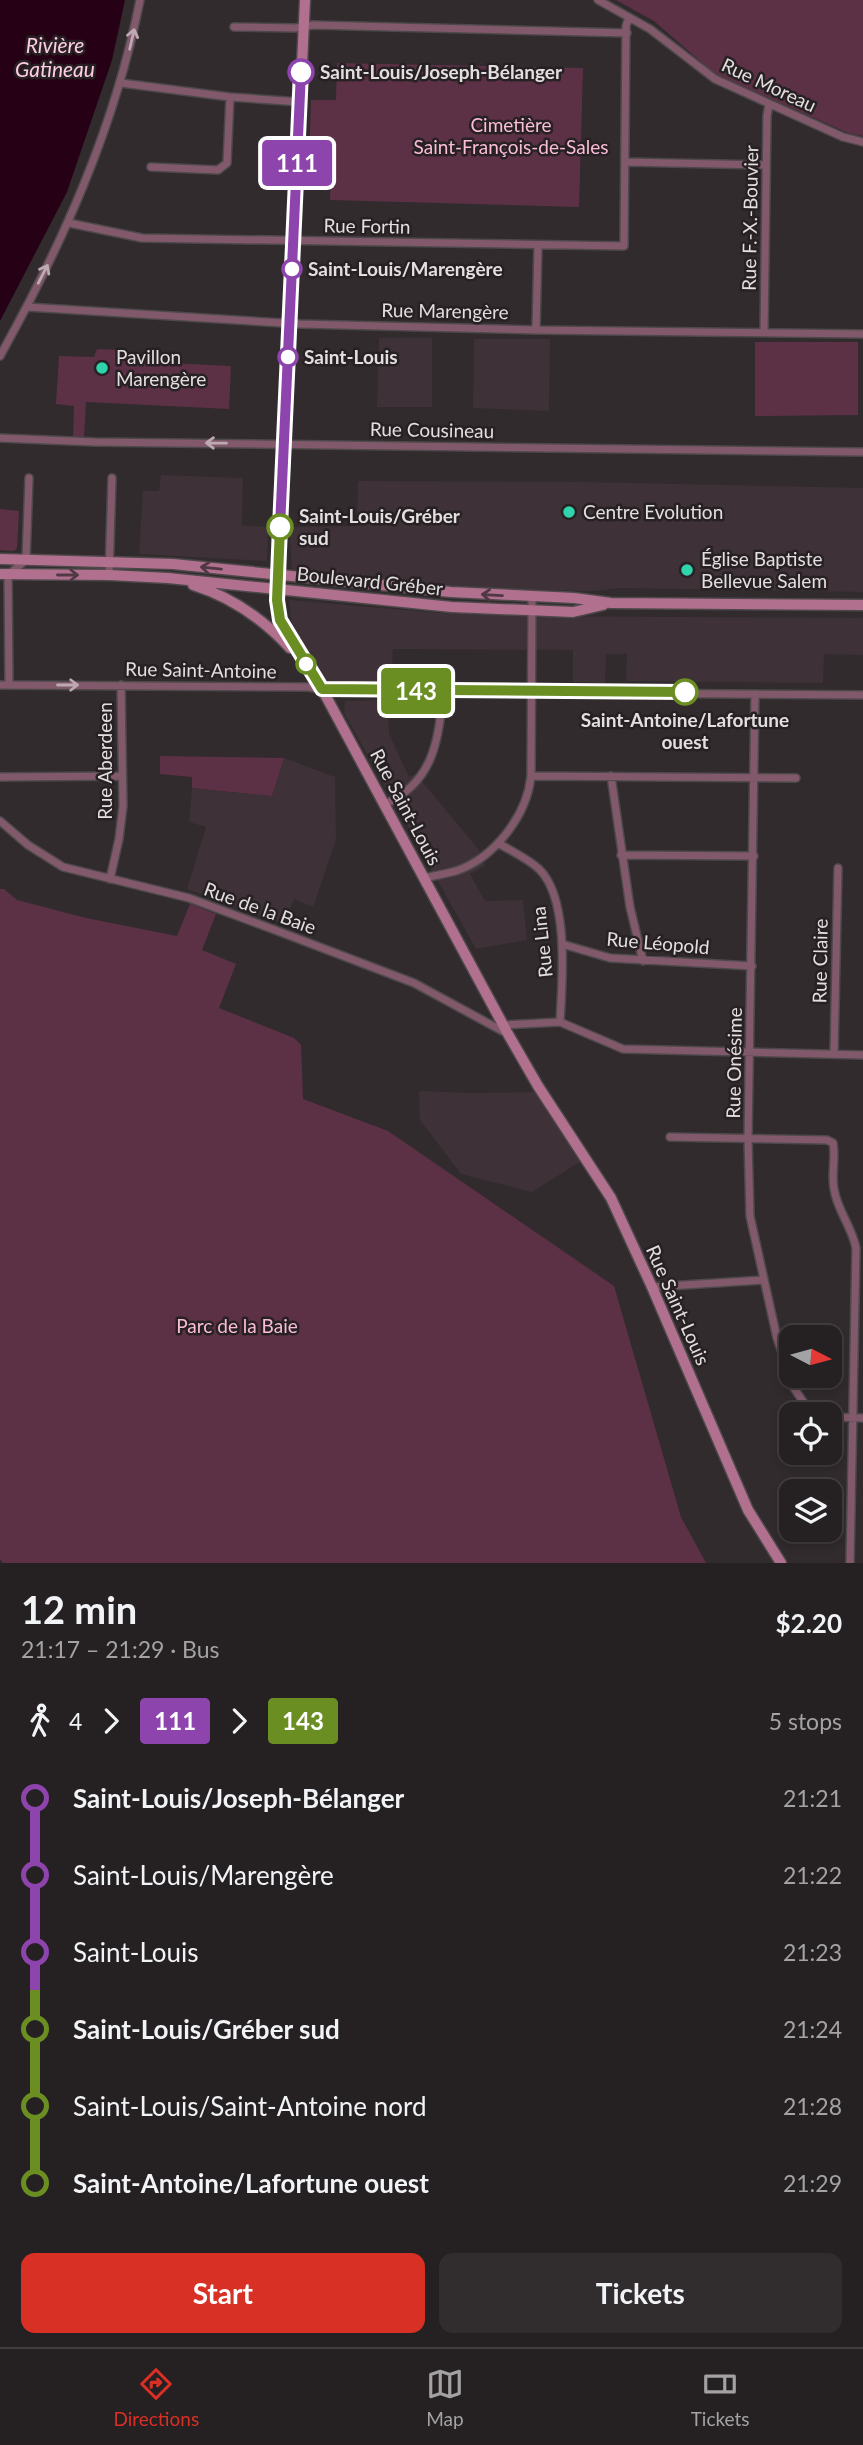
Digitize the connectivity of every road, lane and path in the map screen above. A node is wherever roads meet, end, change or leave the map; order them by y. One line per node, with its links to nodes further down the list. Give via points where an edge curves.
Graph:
1 (140, 0): 8 (street, one-way to 1)
2 (305, 0): 5 (main road, Rue Saint-Louis)
3 (598, 0): 4 (street, Rue Moreau)
4 (629, 16): 7 (street); 11 (street, Rue Moreau, via 715,79)
5 (304, 26): 6 (street); 7 (street); 10 (main road, Rue Saint-Louis)
6 (234, 27)
7 (627, 33): 13 (street)
8 (121, 83): 9 (street); 16 (street)
9 (230, 97): 10 (street); 15 (street, via 223,168)
10 (300, 102): 17 (main road, Rue Saint-Louis)
11 (769, 104): 12 (street, Rue Moreau); 14 (street, Rue F.-X.-Bouvier)
12 (863, 142)
13 (625, 162): 14 (street); 18 (street, Rue Fortin, via 624,246)
14 (766, 164): 22 (street, Rue F.-X.-Bouvier)
15 (151, 167)
16 (69, 223): 17 (street, Rue Fortin, via 131,237); 19 (street, one-way to 16)
17 (293, 241): 18 (street, Rue Fortin); 20 (main road, Rue Saint-Louis)
18 (538, 246): 21 (street)
19 (27, 307): 20 (street, Rue Marengère); 24 (street)
20 (291, 323): 21 (street, Rue Marengère); 26 (main road, Rue Saint-Louis)
21 (536, 330): 22 (street, Rue Marengère)
22 (764, 333): 23 (street, Rue Marengère)
23 (863, 334)
24 (0, 356)
25 (0, 438): 26 (street, Rue Cousineau, one-way to 25)
26 (284, 443): 27 (street, Rue Cousineau); 35 (main road, Rue Saint-Louis)
27 (863, 452)
28 (29, 478): 31 (street)
29 (112, 478): 32 (street)
30 (0, 559): 31 (main road, Boulevard Gréber)
31 (26, 560): 32 (main road, Boulevard Gréber); 33 (street)
32 (110, 561): 34 (street); 35 (main road, Boulevard Gréber, one-way to 32)
33 (4, 575): 34 (main road, Boulevard Gréber, one-way to 34); 43 (street)
34 (109, 575): 36 (main road, Boulevard Gréber)
35 (279, 575): 37 (main road, Rue Saint-Louis); 38 (main road, Boulevard Gréber, one-way to 35)
36 (168, 578): 37 (main road, Boulevard Gréber); 42 (main road, via 223,597 252,613)
37 (278, 589): 41 (main road, Boulevard Gréber); 42 (main road, Rue Saint-Louis, via 280,620)
38 (532, 597): 39 (main road, Boulevard Gréber); 41 (street)
39 (611, 603): 40 (main road, Boulevard Gréber); 41 (main road, Boulevard Gréber, via 573,612)
40 (863, 605)
41 (532, 611): 47 (street)
42 (309, 670): 45 (main road, Rue Saint-Louis)
43 (4, 684): 44 (street, Rue Saint-Antoine, one-way to 44)
44 (121, 685): 45 (street, Rue Saint-Antoine); 50 (street, Rue Aberdeen)
45 (322, 689): 46 (street, Rue Saint-Antoine); 56 (main road, Rue Saint-Louis)
46 (443, 691): 47 (street, Rue Saint-Antoine); 56 (street, via 439,736 428,765 415,784)
47 (532, 693): 48 (street, Rue Saint-Antoine); 51 (street)
48 (755, 694): 49 (street, Rue Saint-Antoine); 54 (street, Rue Onésime)
49 (863, 695)
50 (122, 776): 53 (street); 63 (street, Rue Aberdeen, via 123,806)
51 (531, 776): 52 (street); 58 (street, via 525,802)
52 (611, 776): 54 (street); 59 (street)
53 (0, 777)
54 (755, 777): 55 (street); 60 (street, Rue Onésime)
55 (796, 778)
56 (386, 804): 62 (main road, Rue Saint-Louis)
57 (0, 821): 63 (street, Rue de la Baie, via 64,867)
58 (498, 843): 62 (street, via 457,870); 64 (street, Rue Lina, via 539,869 548,881)
59 (621, 855): 60 (street); 65 (street)
60 (754, 856): 66 (street, Rue Onésime)
61 (838, 868): 70 (street, Rue Claire)
62 (424, 878): 68 (main road, Rue Saint-Louis)
63 (110, 879): 68 (street, Rue de la Baie, via 189,898 371,966)
64 (562, 944): 65 (street, Rue Léopold, via 610,958); 67 (street, Rue Lina)
65 (643, 961): 66 (street, Rue Léopold)
66 (752, 966): 69 (street, Rue Onésime)
67 (560, 1022): 68 (street); 69 (street, via 623,1049)
68 (506, 1030): 75 (main road, Rue Saint-Louis, via 611,1198)
69 (750, 1053): 70 (street); 73 (street, Rue Onésime)
70 (834, 1054): 71 (street)
71 (863, 1055)
72 (670, 1137): 73 (street)
73 (748, 1139): 74 (street, Rue Onésime, via 750,1216); 78 (street, via 833,1143 833,1188 856,1248)
74 (763, 1280): 75 (street); 76 (street, Rue Onésime, via 777,1338)
75 (652, 1287): 80 (main road, Rue Saint-Louis, via 748,1510)
76 (803, 1402)
77 (842, 1418): 78 (street)
78 (852, 1418): 79 (street); 81 (street)
79 (863, 1418)
80 (781, 1563)
81 (850, 1563)

